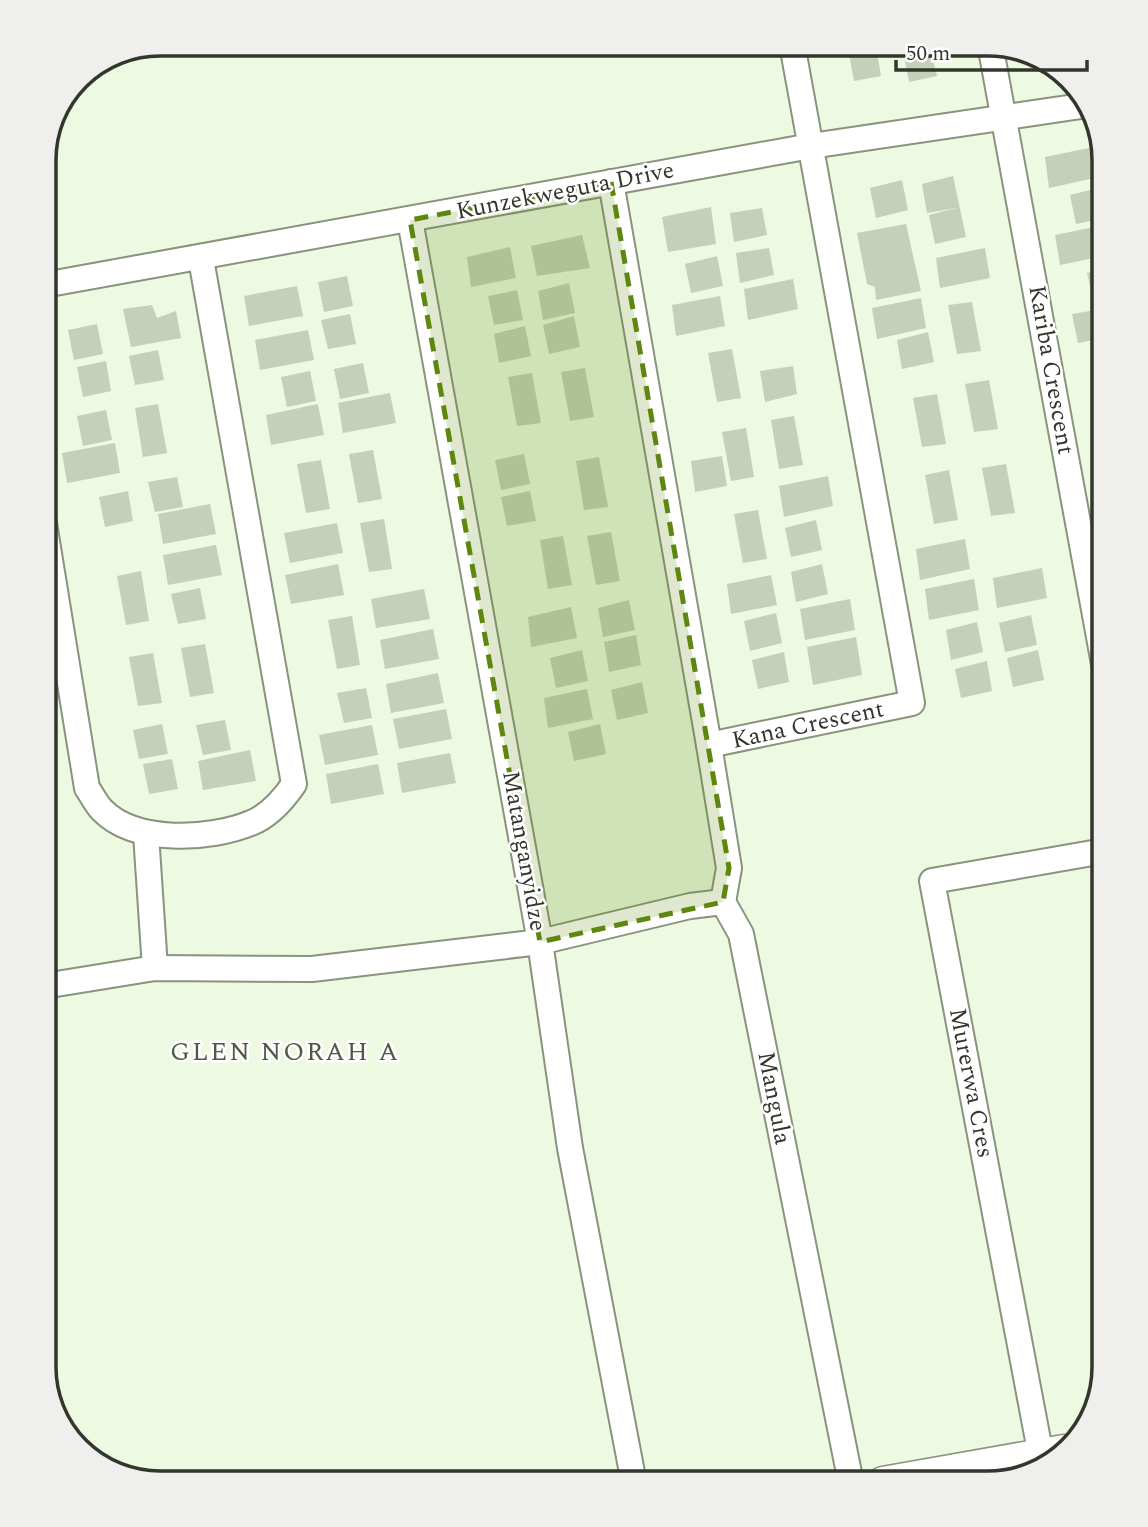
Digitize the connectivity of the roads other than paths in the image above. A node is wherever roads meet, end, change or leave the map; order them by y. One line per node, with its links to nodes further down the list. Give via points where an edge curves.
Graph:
1 (794, 56): 5 (street)
2 (992, 56): 4 (street, Kariba Crescent)
3 (1077, 107): 4 (street, Kunzekweguta Drive)
4 (1005, 118): 5 (street, Kunzekweguta Drive); 11 (street, Kariba Crescent)
5 (811, 146): 6 (street, Kunzekweguta Drive); 12 (street, Kana Crescent, via 912,704)
6 (611, 182): 7 (street, Kunzekweguta Drive); 12 (street, Kana Crescent)
7 (410, 220): 8 (street, Kunzekweguta Drive); 16 (street, Matanganyidze)
8 (201, 258): 9 (street, Kunzekweguta Drive); 13 (street, via 294,784 280,804 253,823 208,836)
9 (56, 283)
10 (56, 597): 13 (street, via 87,788 104,811)
11 (1092, 598)
12 (709, 745): 15 (street, via 729,868)
13 (146, 834): 17 (street)
14 (1092, 853): 19 (street, Murerwa Cres, via 932,881)
15 (723, 902): 16 (street); 22 (street, Mangula, via 741,934)
16 (540, 942): 17 (street, via 312,969); 21 (street, Matanganyidze, via 570,1148)
17 (155, 968): 18 (street)
18 (56, 984)
19 (1052, 1449)
20 (1045, 1454): 23 (street)
21 (632, 1471)
22 (849, 1471)
23 (951, 1471)

